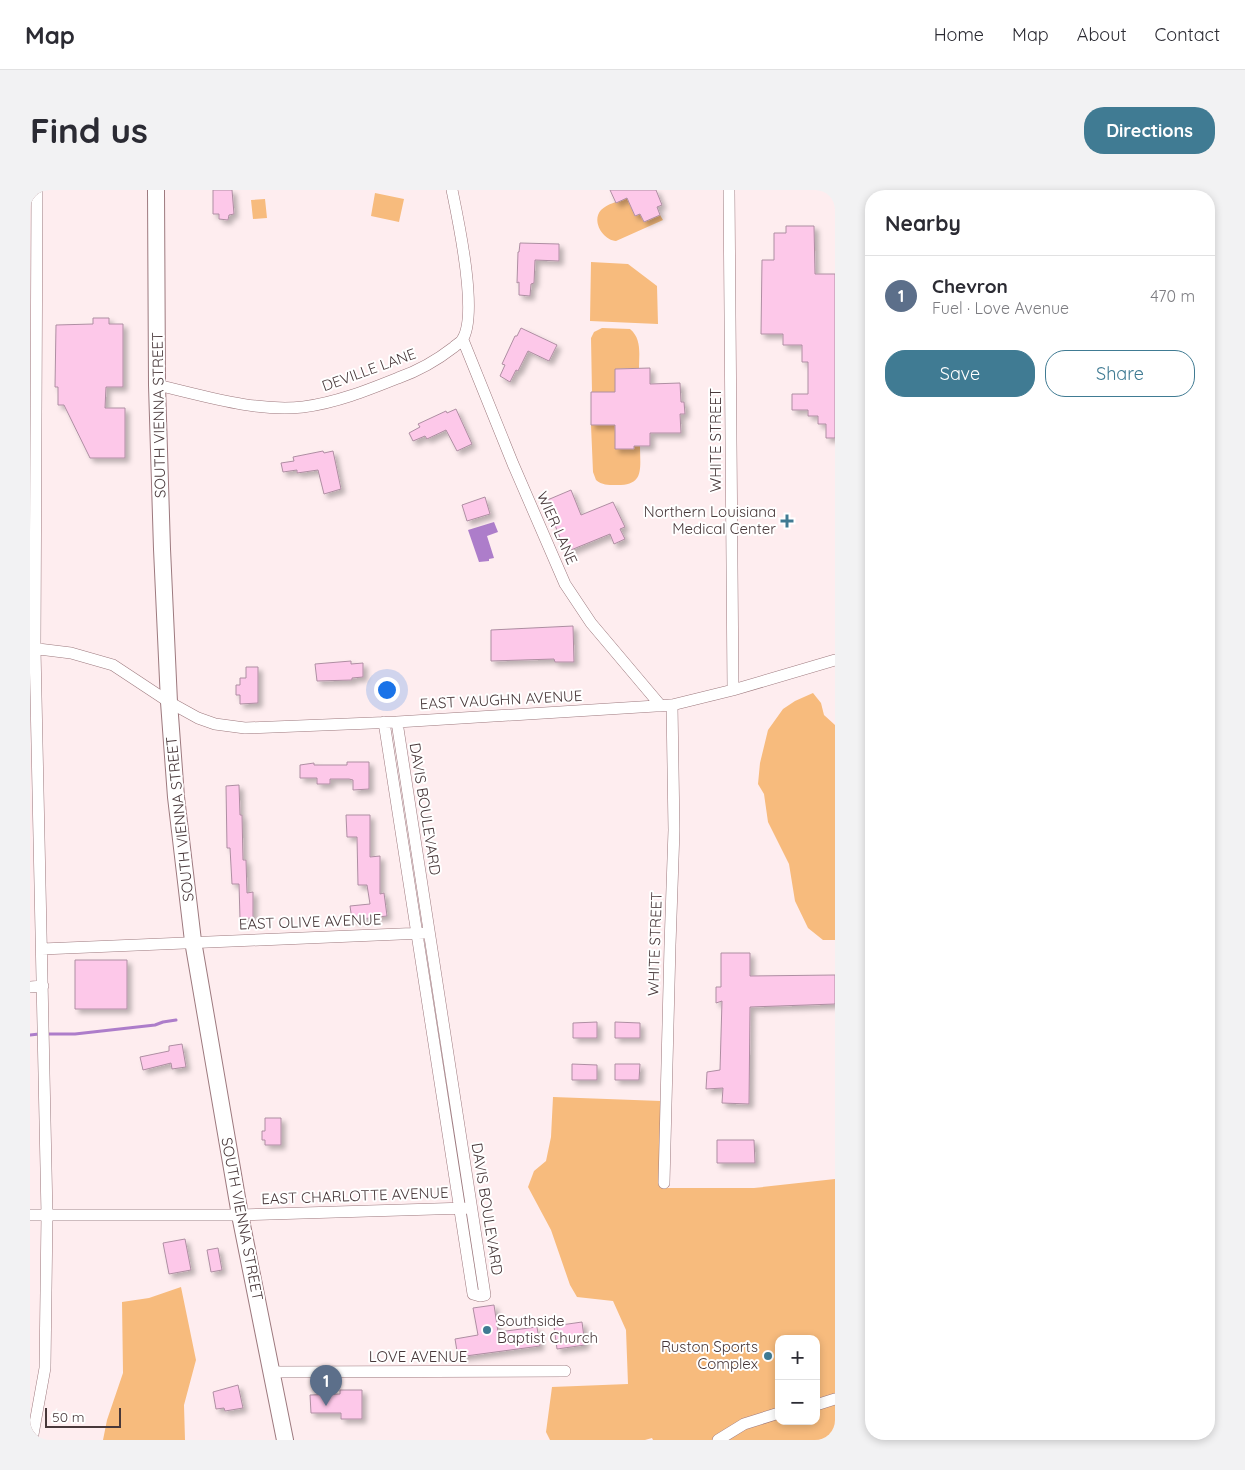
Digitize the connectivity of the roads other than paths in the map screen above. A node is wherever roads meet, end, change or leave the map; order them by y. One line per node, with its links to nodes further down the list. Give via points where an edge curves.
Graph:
1 (37, 190): 7 (street)
2 (156, 190): 6 (highway, SOUTH VIENNA STREET)
3 (452, 190): 5 (street, via 468,300 468,322)
4 (729, 190): 10 (street, WHITE STREET)
5 (463, 340): 6 (street, DEVILLE LANE, via 438,360 415,372 338,399 304,407 248,405); 12 (street, WIER LANE, via 565,584 592,623)
6 (158, 386): 11 (highway, SOUTH VIENNA STREET)
7 (32, 478): 8 (street)
8 (32, 649): 11 (street, EAST VAUGHN AVENUE, via 72,653 113,665); 15 (street)
9 (835, 660): 10 (street, EAST VAUGHN AVENUE)
10 (733, 690): 12 (street, EAST VAUGHN AVENUE)
11 (168, 702): 13 (street, EAST VAUGHN AVENUE, via 215,724 245,728); 17 (highway, SOUTH VIENNA STREET)
12 (667, 705): 14 (street, EAST VAUGHN AVENUE); 21 (street, WHITE STREET, via 674,830)
13 (384, 722): 14 (street, EAST VAUGHN AVENUE); 16 (street, DAVIS BOULEVARD)
14 (397, 722): 16 (street, DAVIS BOULEVARD)
15 (35, 829): 18 (street)
16 (423, 933): 17 (street, EAST OLIVE AVENUE); 22 (street, DAVIS BOULEVARD)
17 (193, 942): 18 (street, EAST OLIVE AVENUE); 23 (highway, SOUTH VIENNA STREET)
18 (42, 949): 19 (street)
19 (43, 986): 20 (street); 25 (street)
20 (30, 987)
21 (664, 1183)
22 (466, 1208): 22 (street, DAVIS BOULEVARD, via 473,1294 480,1296 485,1295); 23 (street, EAST CHARLOTTE AVENUE)
23 (240, 1214): 25 (street, EAST CHARLOTTE AVENUE); 27 (highway, SOUTH VIENNA STREET)
24 (30, 1215): 25 (street, EAST CHARLOTTE AVENUE)
25 (47, 1215): 31 (street, via 45,1368)
26 (565, 1371): 27 (street, LOVE AVENUE)
27 (272, 1372): 32 (highway, SOUTH VIENNA STREET)
28 (835, 1399): 29 (street)
29 (820, 1404)
30 (775, 1414): 33 (street, via 744,1424)
31 (32, 1440)
32 (286, 1440)
33 (718, 1440)

